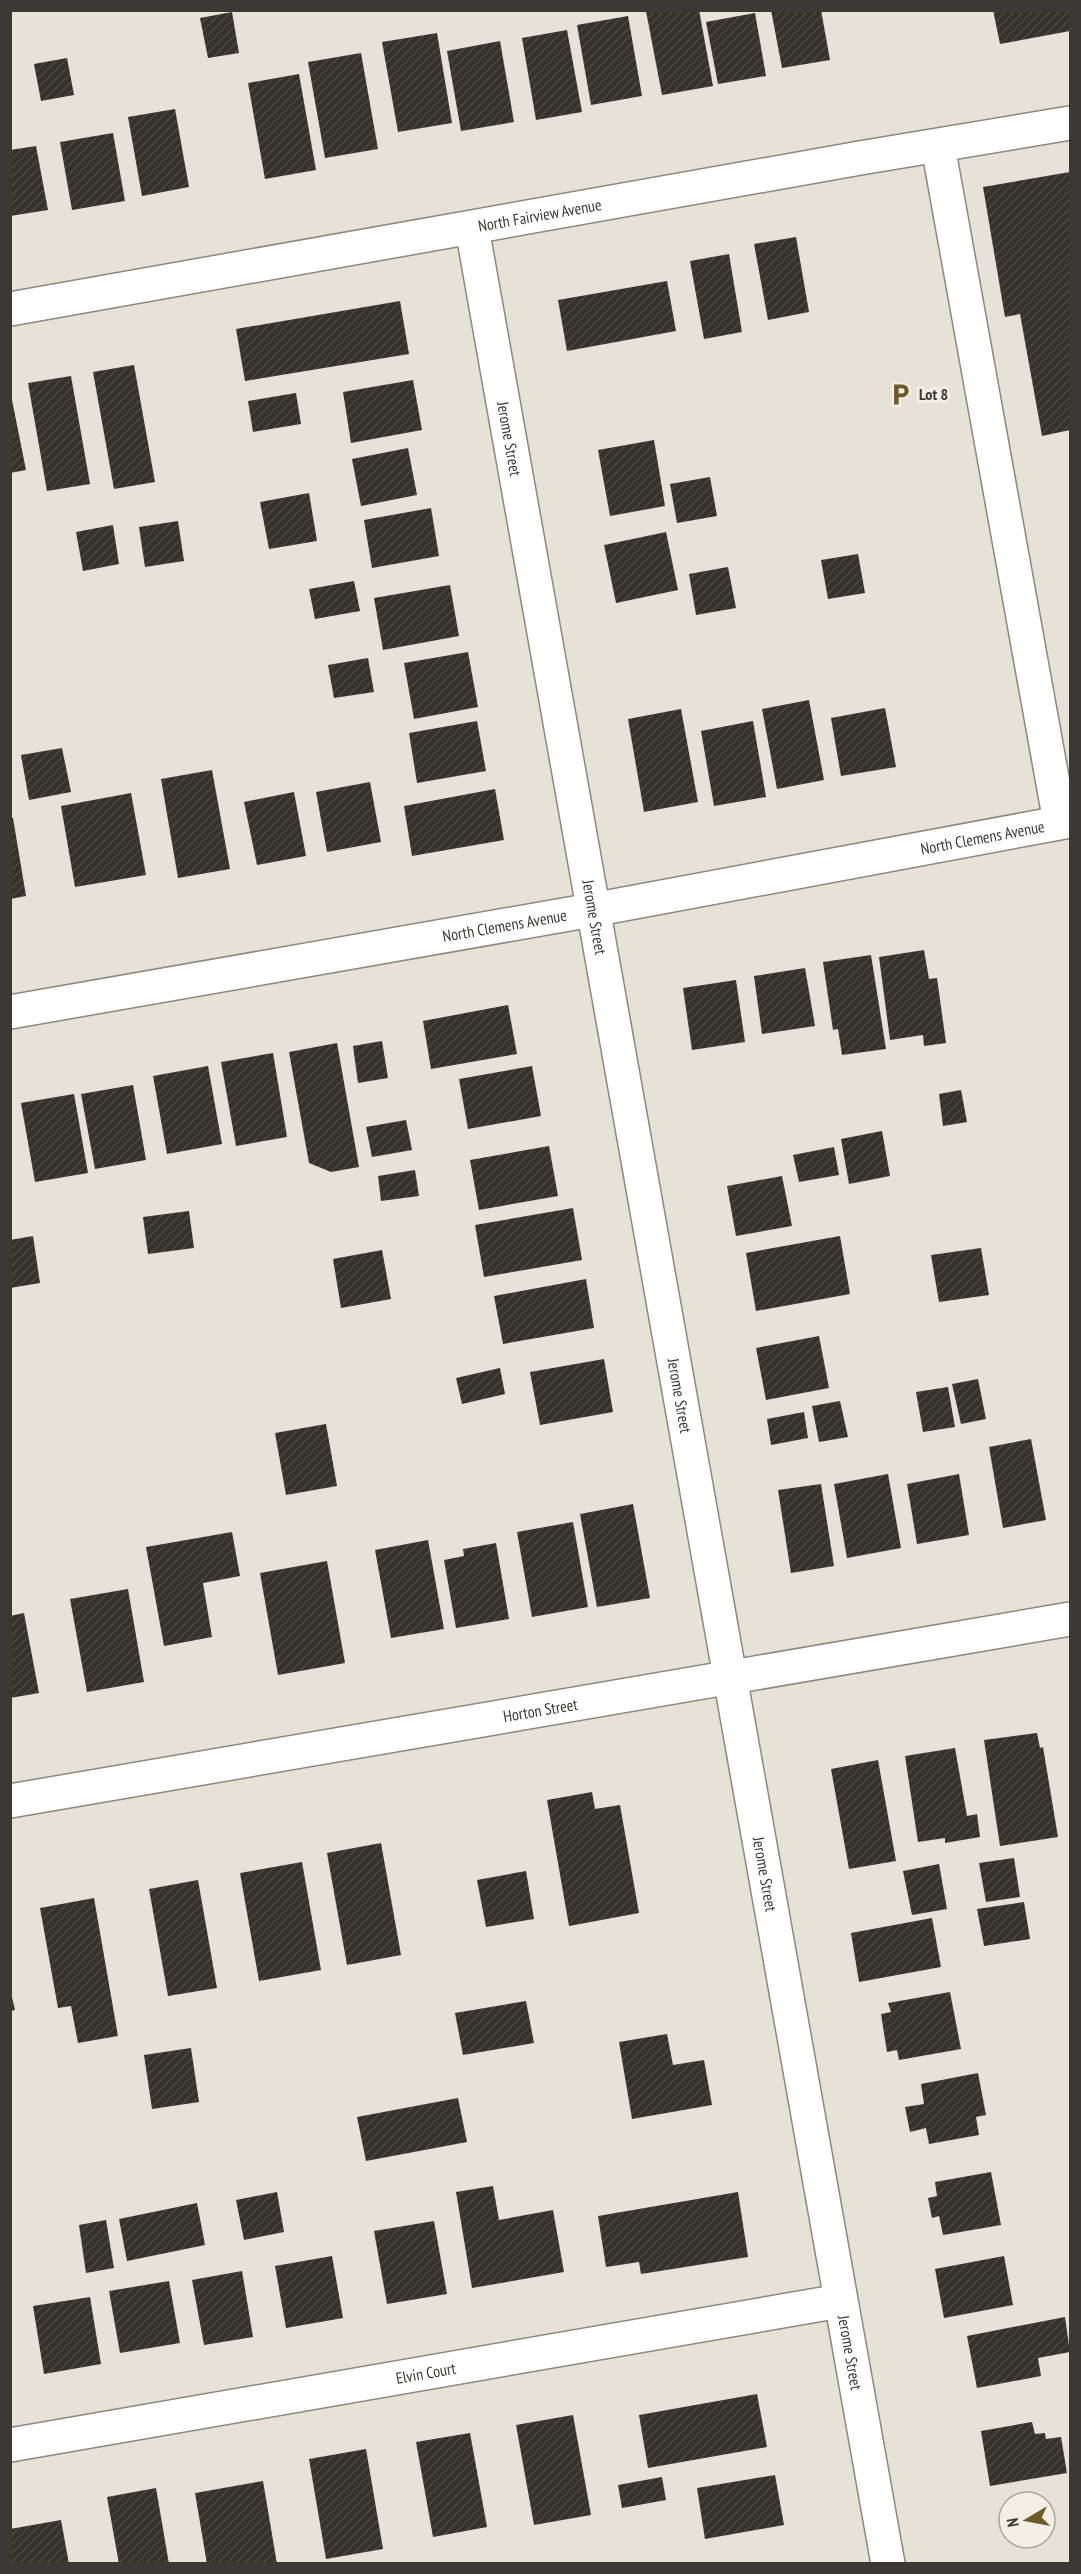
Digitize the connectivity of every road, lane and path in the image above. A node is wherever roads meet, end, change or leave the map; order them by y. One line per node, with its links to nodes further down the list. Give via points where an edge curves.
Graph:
1 (1071, 123): 2 (street, North Fairview Avenue)
2 (938, 146): 3 (street, North Fairview Avenue); 5 (street)
3 (472, 228): 4 (street, North Fairview Avenue); 6 (street, Jerome Street)
4 (10, 309)
5 (1065, 821): 6 (street, North Clemens Avenue)
6 (592, 910): 7 (street, North Clemens Avenue); 9 (street, Jerome Street)
7 (10, 1012)
8 (1071, 1619): 9 (street, Horton Street)
9 (731, 1678): 10 (street, Horton Street); 11 (street, Jerome Street)
10 (10, 1801)
11 (840, 2301): 12 (street, Elvin Court); 13 (street, Jerome Street)
12 (10, 2445)
13 (888, 2564)

